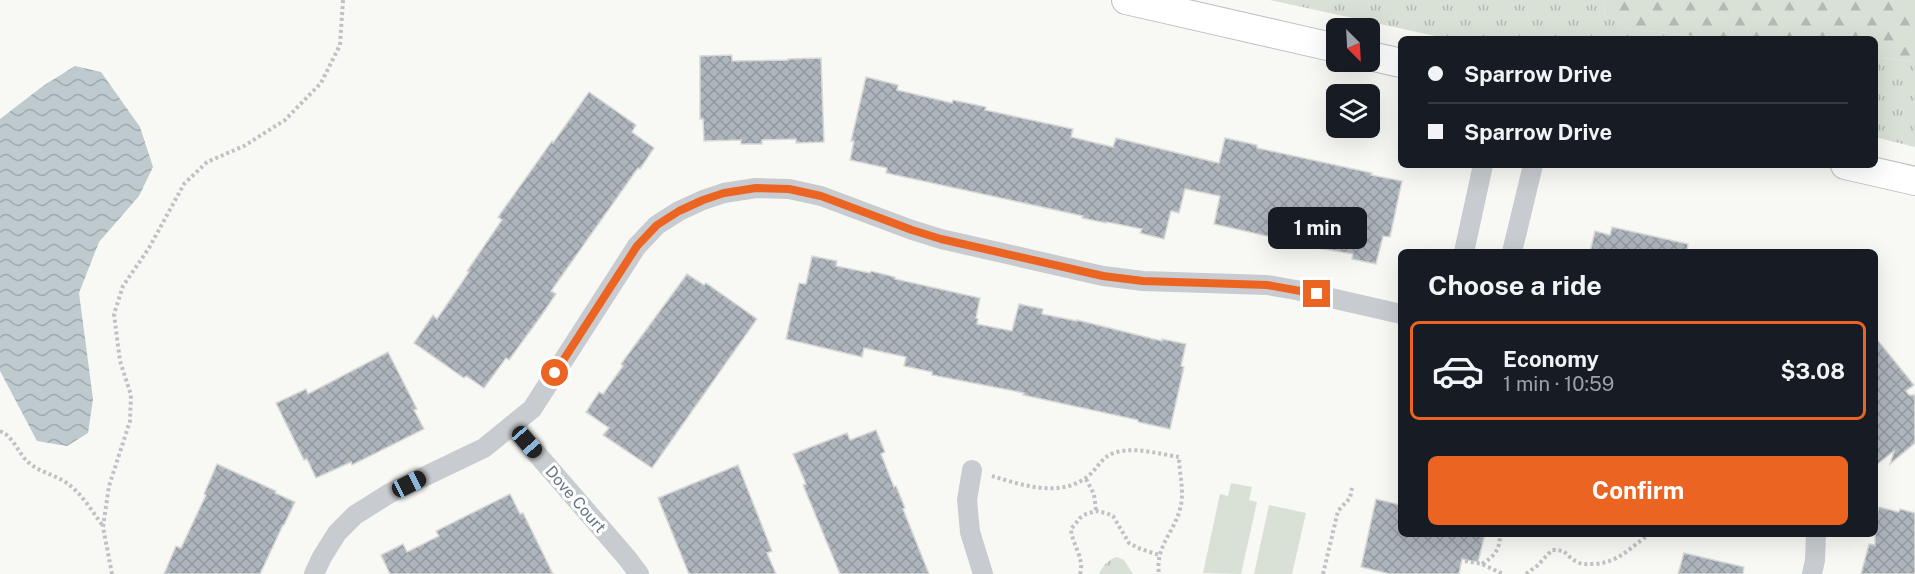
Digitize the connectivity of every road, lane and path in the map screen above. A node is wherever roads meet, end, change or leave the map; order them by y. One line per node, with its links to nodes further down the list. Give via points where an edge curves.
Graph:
1 (343, 0): 19 (path, via 340,45 321,83 285,120 244,146 207,162 184,184 123,286 114,314 120,361 131,395 130,421 109,486)
2 (1126, 0): 3 (street)
3 (1326, 46)
4 (1380, 58): 5 (street)
5 (1398, 62)
6 (1482, 168): 10 (street)
7 (1532, 168): 11 (street)
8 (1858, 168): 9 (street)
9 (1915, 181)
10 (1465, 249)
11 (1513, 249)
12 (1398, 313): 13 (street, via 1267,285 1103,276 941,239 821,196 789,189 756,188 703,200 657,225 637,246 532,409)
13 (512, 425): 27 (street, via 484,448 390,493 355,515 337,533); 28 (street, Dove Court)
14 (0, 431): 19 (path, via 26,461 64,481 84,499)
15 (972, 470): 16 (path, via 1043,488 1062,487); 29 (street, via 968,500 970,532)
16 (1086, 478): 18 (path, via 1094,494); 23 (path, via 1113,453 1128,450 1179,457 1181,507)
17 (1352, 488): 32 (path, via 1350,498 1338,511)
18 (1096, 511): 23 (path, via 1113,516 1129,543); 30 (path, via 1080,518 1071,529 1081,558)
19 (103, 527): 26 (path)
20 (1500, 537): 25 (path, via 1498,550)
21 (1646, 537): 34 (path, via 1611,562 1577,562 1563,550 1552,550)
22 (1816, 537): 35 (street)
23 (1159, 555): 31 (path)
24 (1465, 561): 25 (path)
25 (1482, 564): 33 (path)
26 (112, 574)
27 (314, 574)
28 (639, 574)
29 (983, 574)
30 (1080, 574)
31 (1159, 574)
32 (1323, 574)
33 (1503, 574)
34 (1526, 574)
35 (1812, 574)

